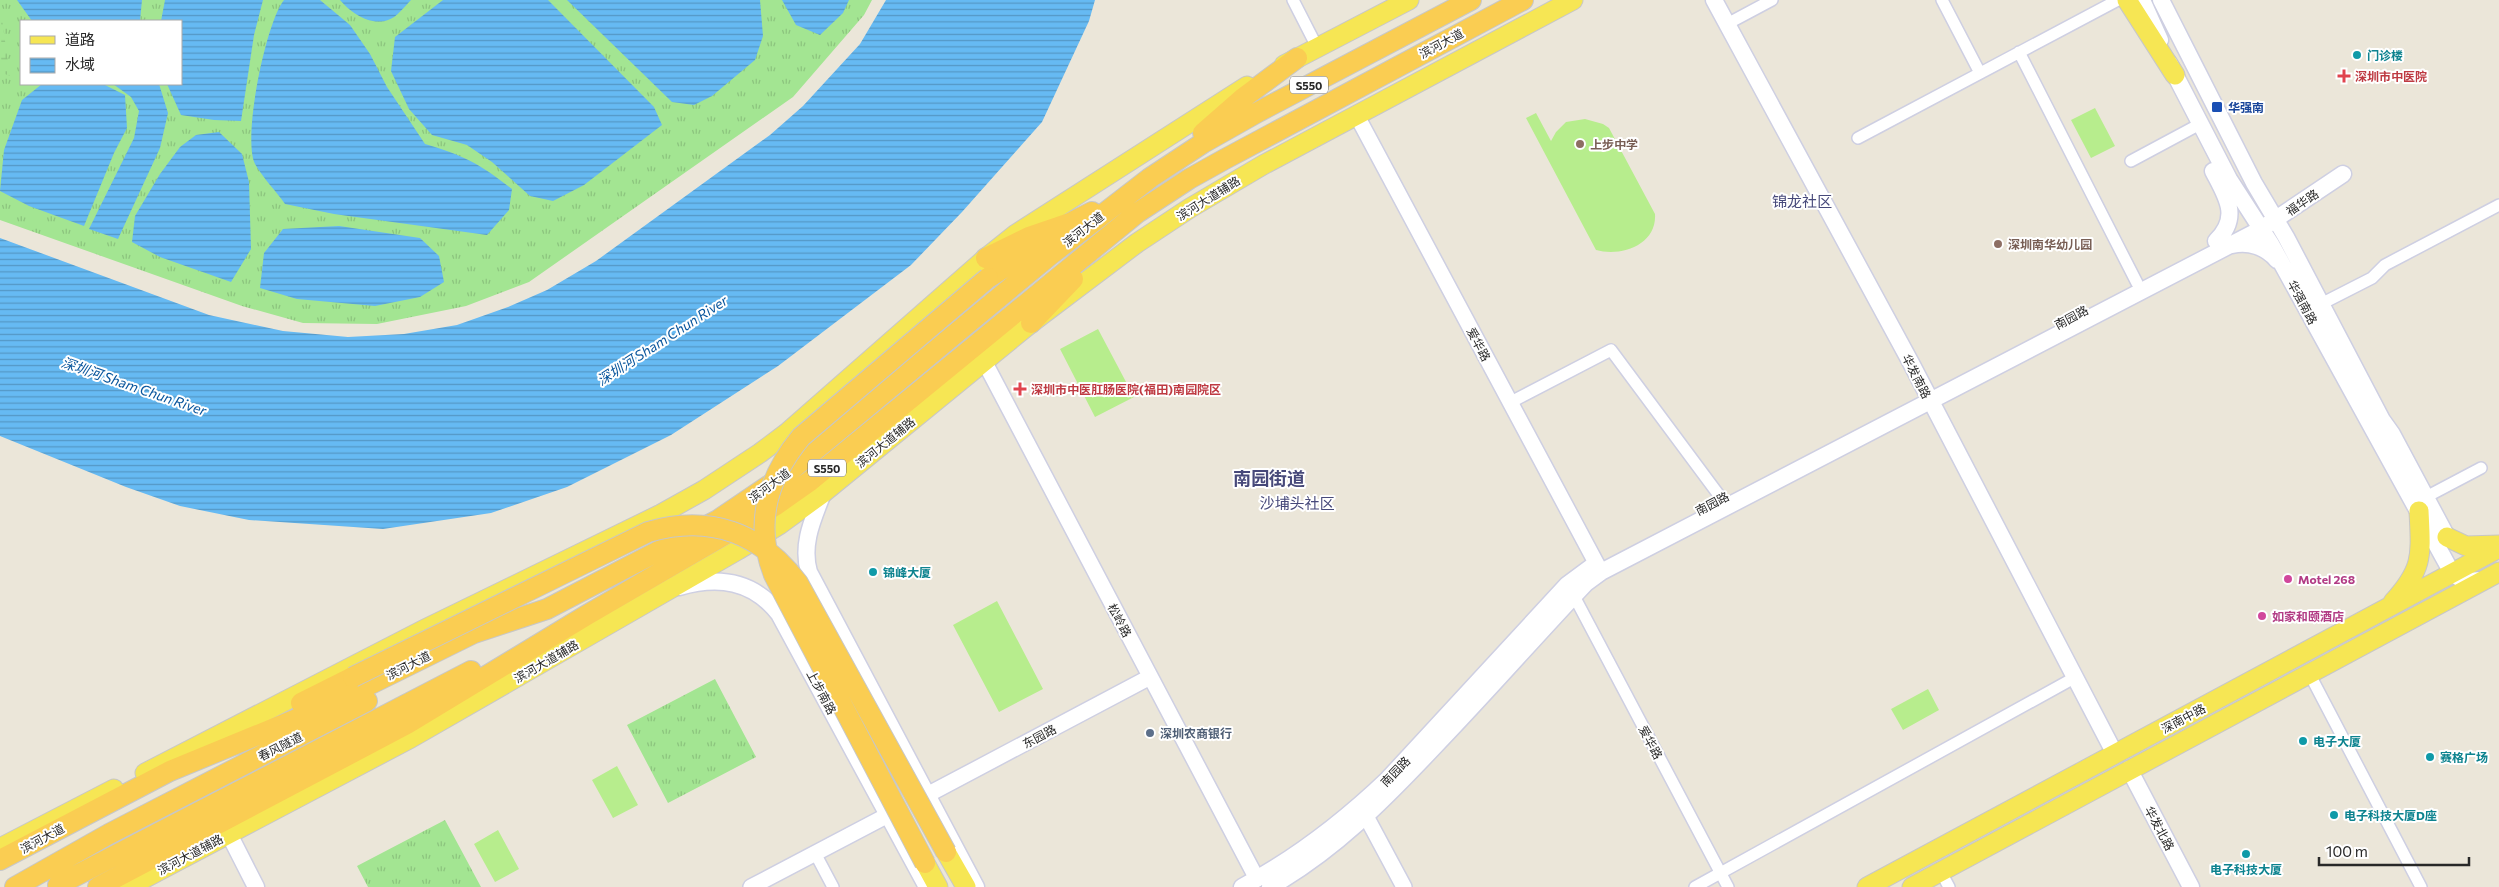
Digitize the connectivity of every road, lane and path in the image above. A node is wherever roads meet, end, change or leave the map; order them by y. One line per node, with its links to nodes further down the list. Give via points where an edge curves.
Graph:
1 (1293, 0): 14 (street)
2 (1409, 0): 14 (main road)
3 (1471, 0): 24 (highway, 滨河大道 / S550, via 1258,112)
4 (1522, 0): 29 (highway, 滨河大道 / S550, via 1218,163)
5 (1573, 0): 19 (main road, 滨河大道辅路)
6 (1714, 0): 13 (main road, 华发南路)
7 (1772, 0): 13 (street)
8 (1942, 0): 17 (street)
9 (2118, 0): 15 (street)
10 (2127, 0): 18 (main road)
11 (2142, 0): 18 (main road, 华强南路)
12 (2161, 0): 25 (main road, 华强南路)
13 (1727, 24): 40 (main road, 华发南路)
14 (1317, 47): 16 (main road)
15 (2019, 52): 17 (street); 36 (street)
16 (1297, 58): 24 (highway, via 1243,98); 34 (main road, via 1239,91 1016,234)
17 (1980, 73): 21 (street)
18 (2175, 75): 20 (main road, 华强南路)
19 (1357, 116): 38 (main road, 滨河大道辅路, via 1262,165 1190,208 1137,243); 41 (street, 爱华路)
20 (2200, 124): 22 (street); 26 (main road, 华强南路); 33 (main road, via 2204,154 2230,205)
21 (1858, 138)
22 (2131, 161)
23 (2343, 174): 30 (main road, 福华路)
24 (1150, 178): 27 (highway, 滨河大道 / S550)
25 (2254, 183): 26 (main road); 30 (main road, 华强南路)
26 (2237, 191): 32 (main road, 华强南路)
27 (1127, 194): 31 (highway); 55 (highway, 滨河大道 / S550, via 763,491 718,520)
28 (2499, 205): 37 (street, via 2384,265 2372,278)
29 (1137, 213): 38 (highway); 57 (highway, 滨河大道 / S550, via 810,481 740,527)
30 (2276, 219): 32 (main road, 福华路); 37 (main road, 华强南路)
31 (1070, 223): 34 (highway, via 1029,237); 73 (highway, bridge, via 988,278 801,438 775,476 765,505 764,534 774,575)
32 (2259, 225): 33 (main road, 南园路); 35 (main road, 华强南路)
33 (2222, 244): 35 (main road, via 2258,246); 36 (main road, 南园路); 40 (main road, 南园路)
34 (986, 258): 69 (main road, via 788,432 704,490 425,628)
35 (2283, 266): 45 (main road, 华强南路, via 2378,442)
36 (2137, 283): 40 (main road, 南园路)
37 (2321, 304): 45 (main road, 华强南路)
38 (1032, 323): 39 (main road, 滨河大道辅路)
39 (984, 361): 43 (main road, 滨河大道辅路); 59 (street, 松岭路)
40 (1928, 397): 44 (main road, 南园路); 60 (main road, 华发南路)
41 (1510, 402): 44 (street, via 1611,350); 48 (street, 爱华路)
42 (2481, 468): 45 (street)
43 (823, 493): 51 (main road, via 809,530 806,552 809,572); 52 (main road, 滨河大道辅路, via 746,545)
44 (1724, 502): 48 (main road, 南园路)
45 (2422, 504): 46 (main road, 华强南路); 49 (main road, 华强南路); 54 (main road, via 2420,562 2406,587)
46 (2447, 537): 47 (main road, via 2466,546)
47 (2499, 547): 49 (main road, 深南中路)
48 (1599, 567): 53 (main road, 南园路); 65 (main road, 南园路, via 1567,585 1388,779)
49 (2452, 573): 50 (main road, via 2464,581); 54 (main road, 深南中路)
50 (2491, 576): 58 (main road, 深南中路)
51 (817, 589): 56 (main road, via 799,578 784,582 776,595); 64 (main road)
52 (660, 593): 56 (main road, 上步南路, via 699,582 733,582 759,593); 67 (main road, 滨河大道辅路, via 411,738)
53 (1574, 596): 65 (main road, 南园路, via 1472,708); 74 (street, 爱华路)
54 (2387, 608): 61 (main road, 深南中路)
55 (546, 609): 62 (highway, 滨河大道 / S550, via 474,633 316,711); 79 (highway, 春风隧道, via 109,834)
56 (779, 614): 66 (main road, 上步南路)
57 (587, 615): 68 (highway, 滨河大道 / S550, via 407,724); 78 (highway, 春风隧道)
58 (2309, 672): 63 (main road, 深南中路); 96 (street)
59 (1150, 677): 64 (street, 东园路); 76 (street, 松岭路)
60 (2074, 678): 61 (main road, 华发南路); 74 (street)
61 (2115, 754): 92 (main road, 深南中路)
62 (170, 771): 71 (highway, bridge, via 648,532 685,524 723,528 739,534 774,556 798,583); 72 (highway, 滨河大道 / S550)
63 (2125, 771): 75 (main road, 深南中路); 94 (main road, 华发北路); 95 (main road, 华发北路)
64 (927, 794): 87 (main road)
65 (1363, 811): 76 (main road, 南园路, via 1289,861); 89 (street)
66 (888, 815): 70 (street); 84 (main road, 上步南路)
67 (228, 834): 77 (main road, 滨河大道辅路); 81 (main road)
68 (191, 838): 77 (highway); 80 (highway, 滨河大道 / S550)
69 (0, 848)
70 (815, 852): 82 (street); 83 (street)
71 (946, 852): 86 (main road)
72 (0, 860)
73 (926, 863): 85 (main road)
74 (1720, 873): 90 (street); 91 (street, 爱华路)
75 (1945, 879): 93 (main road, 深南中路)
76 (1263, 883): 88 (main road, 南园路)
77 (134, 884)
78 (58, 885)
79 (15, 887)
80 (98, 887)
81 (256, 887)
82 (751, 887)
83 (833, 887)
84 (927, 887)
85 (938, 887)
86 (966, 887)
87 (976, 887)
88 (1242, 887)
89 (1404, 887)
90 (1695, 887)
91 (1728, 887)
92 (1867, 887)
93 (1912, 887)
94 (2181, 887)
95 (2192, 887)
96 (2421, 887)

